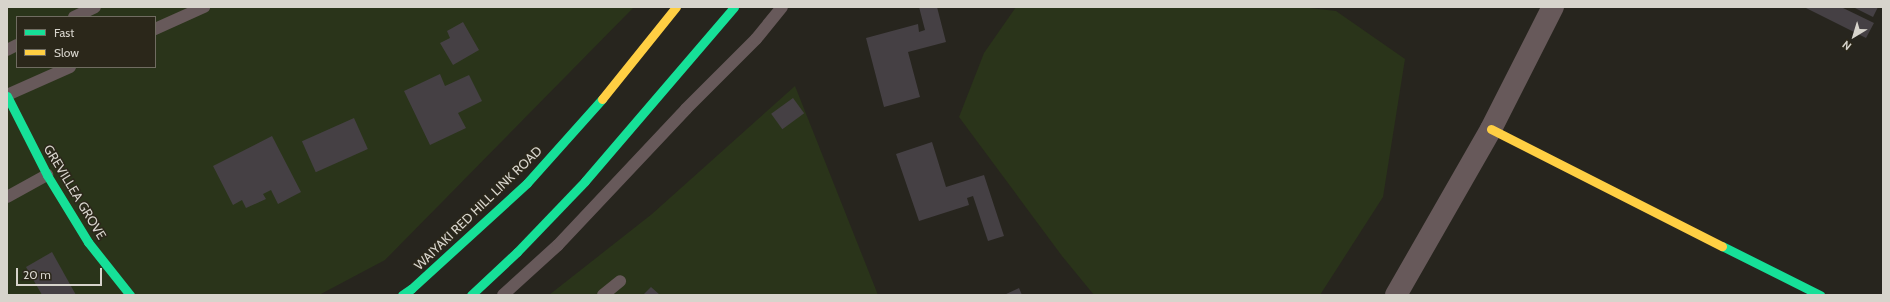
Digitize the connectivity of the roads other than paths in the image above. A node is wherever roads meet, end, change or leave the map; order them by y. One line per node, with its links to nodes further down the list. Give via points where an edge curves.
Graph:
1 (95, 7): 7 (lane)
2 (204, 7): 8 (lane)
3 (676, 7): 18 (main road, WAIYAKI RED HILL LINK ROAD, via 591,113 527,183)
4 (734, 7): 19 (main road, via 585,181 517,252)
5 (782, 7): 20 (lane, via 756,39 558,245)
6 (1553, 7): 13 (street)
7 (76, 16)
8 (156, 29)
9 (16, 46): 10 (lane)
10 (7, 50)
11 (68, 68): 12 (lane)
12 (7, 95): 14 (main road, GREVILLEA GROVE)
13 (1491, 129): 22 (street); 23 (main road)
14 (47, 174): 15 (lane); 17 (main road, GREVILLEA GROVE, via 88,242)
15 (7, 197)
16 (620, 281): 21 (lane)
17 (130, 295)
18 (402, 295)
19 (471, 295)
20 (503, 295)
21 (603, 295)
22 (1396, 295)
23 (1820, 295)

